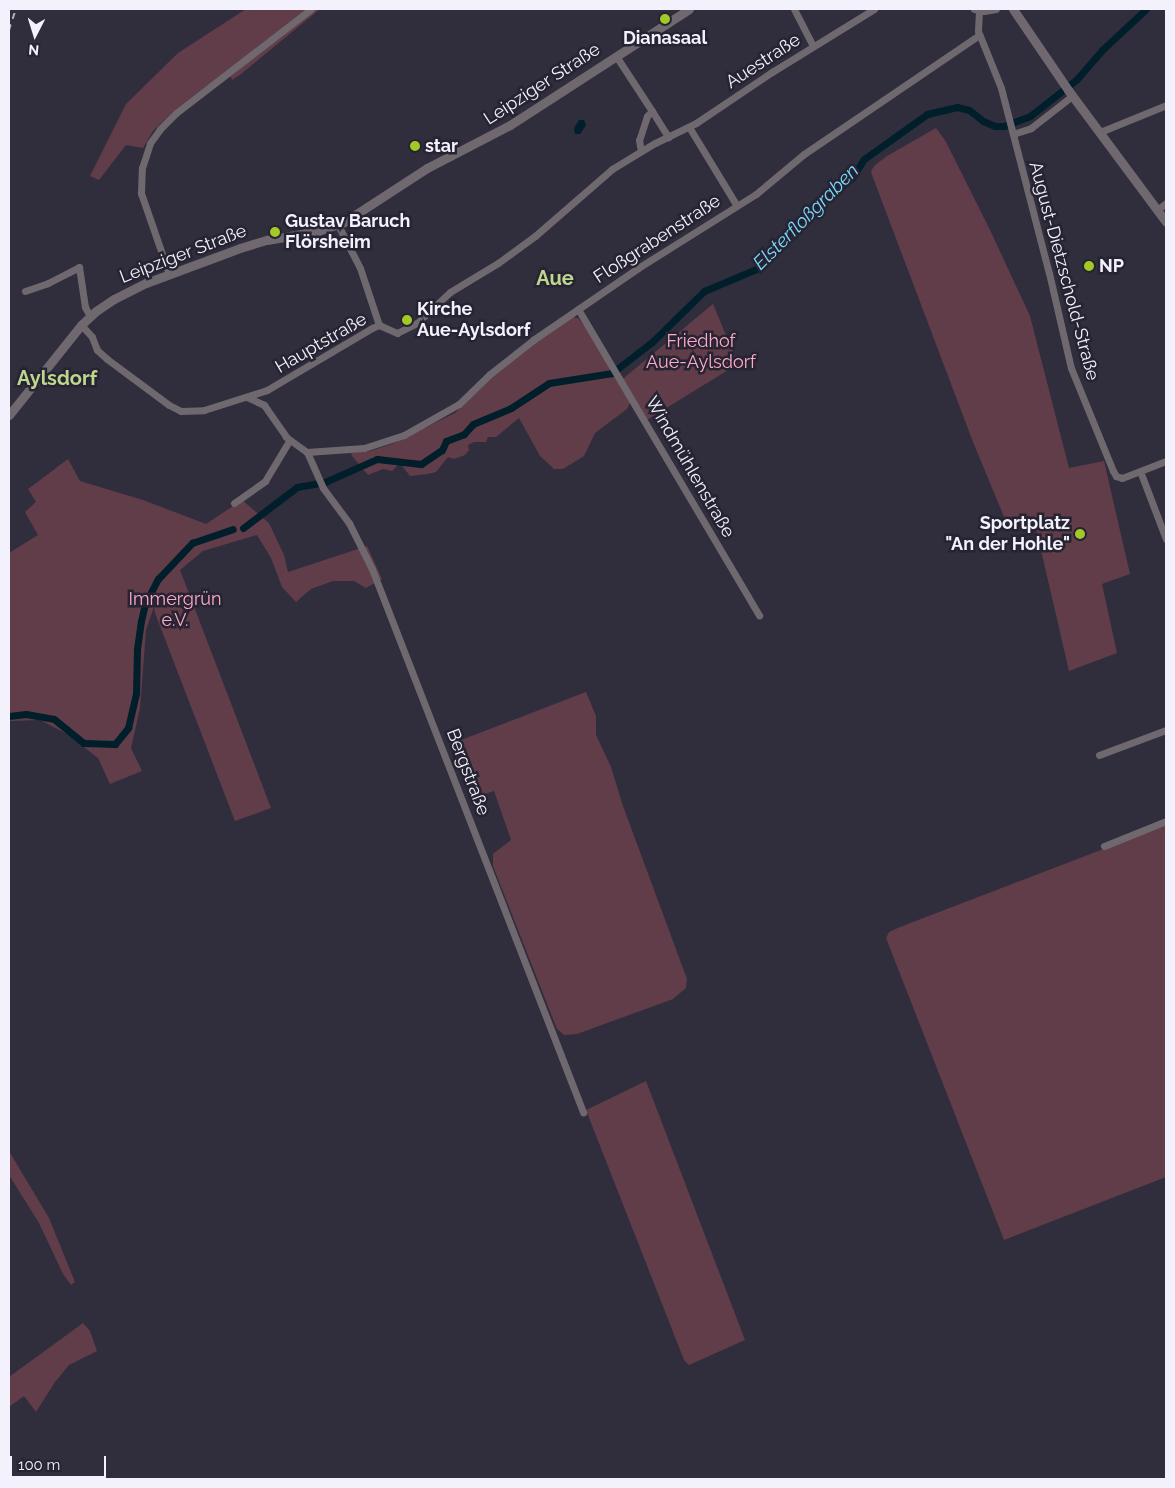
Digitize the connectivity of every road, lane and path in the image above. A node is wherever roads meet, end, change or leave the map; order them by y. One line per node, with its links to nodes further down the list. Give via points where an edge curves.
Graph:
1 (311, 9): 24 (street, via 176,113 150,143 142,168 141,193)
2 (689, 9): 10 (street, Leipziger Straße)
3 (794, 9): 9 (street)
4 (874, 9): 9 (street, Auestraße)
5 (996, 9): 7 (street)
6 (1014, 9): 11 (street)
7 (976, 10): 8 (street)
8 (979, 34): 15 (street, via 999,82); 20 (street, Floßgrabenstraße, via 804,154)
9 (813, 46): 14 (street, Auestraße)
10 (616, 56): 13 (street); 23 (street, Leipziger Straße, via 503,129 427,168)
11 (1068, 90): 15 (street, via 1031,128); 16 (street)
12 (1166, 105): 16 (street)
13 (652, 110): 17 (street); 18 (street, via 639,140)
14 (689, 126): 17 (street, Auestraße); 20 (street)
15 (1012, 128): 37 (street, August-Dietzschold-Straße, via 1071,368 1116,476 1122,478)
16 (1100, 132): 21 (street)
17 (668, 137): 18 (street, Hauptstraße)
18 (641, 151): 29 (street, Hauptstraße, via 608,172 544,228 491,267 454,289 423,319 405,330 394,332)
19 (1166, 203): 21 (street)
20 (737, 206): 26 (street, Floßgrabenstraße)
21 (1157, 210): 22 (street)
22 (1166, 222)
23 (338, 225): 24 (street, Leipziger Straße, via 249,245); 29 (street, via 360,268)
24 (170, 274): 27 (street, Leipziger Straße, via 129,290)
25 (25, 291): 27 (street, via 80,267 85,309)
26 (578, 309): 35 (street, Floßgrabenstraße, via 498,367 467,398 444,414 380,444 355,450); 40 (street, Windmühlenstraße)
27 (90, 316): 28 (street, Leipziger Straße)
28 (81, 325): 31 (street, Hauptstraße, via 107,359 176,409 197,411); 33 (street, Leipziger Straße)
29 (378, 326): 30 (street, Hauptstraße, via 359,334)
30 (267, 390): 31 (street, Hauptstraße); 32 (street)
31 (247, 397): 32 (street)
32 (264, 405): 34 (street)
33 (9, 415)
34 (289, 440): 35 (street); 38 (street, via 265,481)
35 (307, 452): 45 (street, Bergstraße, via 323,488 348,523 372,569)
36 (1166, 461): 37 (street, August-Dietzschold-Straße)
37 (1140, 472): 39 (street)
38 (234, 503)
39 (1166, 538)
40 (758, 615)
41 (1166, 730): 42 (street)
42 (1099, 755)
43 (1166, 821): 44 (street)
44 (1104, 846)
45 (582, 1112)

